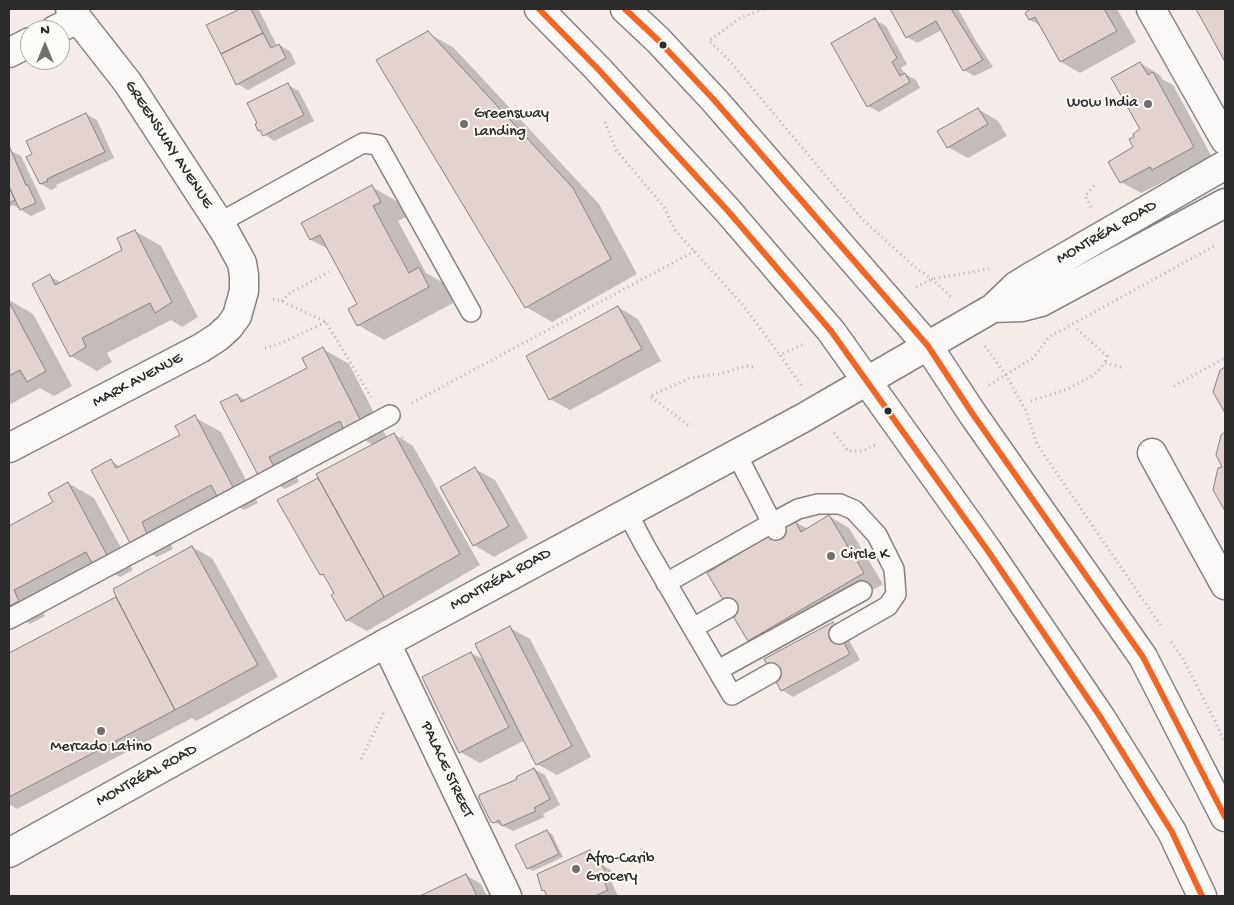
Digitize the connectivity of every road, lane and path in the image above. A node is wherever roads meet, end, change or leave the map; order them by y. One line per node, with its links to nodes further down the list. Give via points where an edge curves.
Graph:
1 (539, 9): 32 (main road, via 728,211 831,331)
2 (625, 9): 23 (main road, via 715,101)
3 (763, 9): 17 (path, via 740,18 708,41 728,59 863,220)
4 (1151, 9): 7 (main road)
5 (68, 19): 12 (main road, GREENSWAY AVENUE, via 128,83)
6 (603, 114): 14 (path, via 616,150 664,207 674,229)
7 (1225, 140)
8 (1225, 165): 19 (main road, MONTRÉAL ROAD, via 1016,286)
9 (1094, 186): 11 (path, via 1085,196)
10 (1225, 203): 19 (main road, MONTRÉAL ROAD, via 1041,302 1022,307)
11 (1091, 207)
12 (219, 223): 16 (main road, GREENSWAY AVENUE, via 242,263); 20 (lane, via 363,143 378,145)
13 (1217, 244): 31 (path, via 1056,333 1033,358)
14 (695, 251): 25 (path, via 743,305); 36 (path)
15 (329, 272): 18 (path, via 290,293)
16 (244, 291): 18 (path); 39 (main road, MARK AVENUE, via 237,316 218,338)
17 (950, 296)
18 (282, 301): 21 (path)
19 (994, 308): 23 (main road, MONTRÉAL ROAD)
20 (471, 312)
21 (326, 322): 24 (path); 36 (path, via 368,394)
22 (1077, 329): 27 (path, via 1107,356)
23 (928, 346): 32 (main road, MONTRÉAL ROAD); 61 (main road, via 1142,657)
24 (265, 348)
25 (780, 355)
26 (1225, 358): 34 (path)
27 (1104, 363): 29 (path); 35 (path, via 1095,374 1068,389)
28 (756, 368): 37 (path, via 747,366 690,378 650,396)
29 (1124, 368)
30 (1001, 369): 31 (path)
31 (1006, 375): 33 (path); 52 (path, via 1026,411 1037,444)
32 (868, 380): 41 (main road, MONTRÉAL ROAD); 64 (main road, via 1101,718 1172,832)
33 (990, 384)
34 (1174, 386)
35 (1031, 401)
36 (390, 415): 45 (path); 50 (lane)
37 (688, 425)
38 (842, 444): 40 (path, via 854,452)
39 (9, 448)
40 (870, 448)
41 (736, 453): 43 (main road, MONTRÉAL ROAD); 44 (lane)
42 (1152, 453): 47 (main road)
43 (627, 512): 46 (lane); 55 (main road, MONTRÉAL ROAD)
44 (774, 527): 46 (lane); 53 (lane, via 798,509 818,504 840,504 854,510 877,535 894,569 896,594 888,606)
45 (468, 554)
46 (666, 583): 51 (lane)
47 (1225, 585)
48 (862, 591): 56 (lane, via 816,609)
49 (728, 608): 51 (lane)
50 (9, 619)
51 (693, 628): 56 (lane)
52 (1165, 633)
53 (839, 634)
54 (1171, 641): 59 (path)
55 (386, 643): 62 (main road, MONTRÉAL ROAD); 63 (main road, PALACE STREET)
56 (718, 670): 57 (lane, via 732,695)
57 (771, 673)
58 (388, 702): 60 (path)
59 (1225, 744)
60 (361, 759)
61 (1225, 817)
62 (9, 852)
63 (507, 896)
64 (1202, 896)

